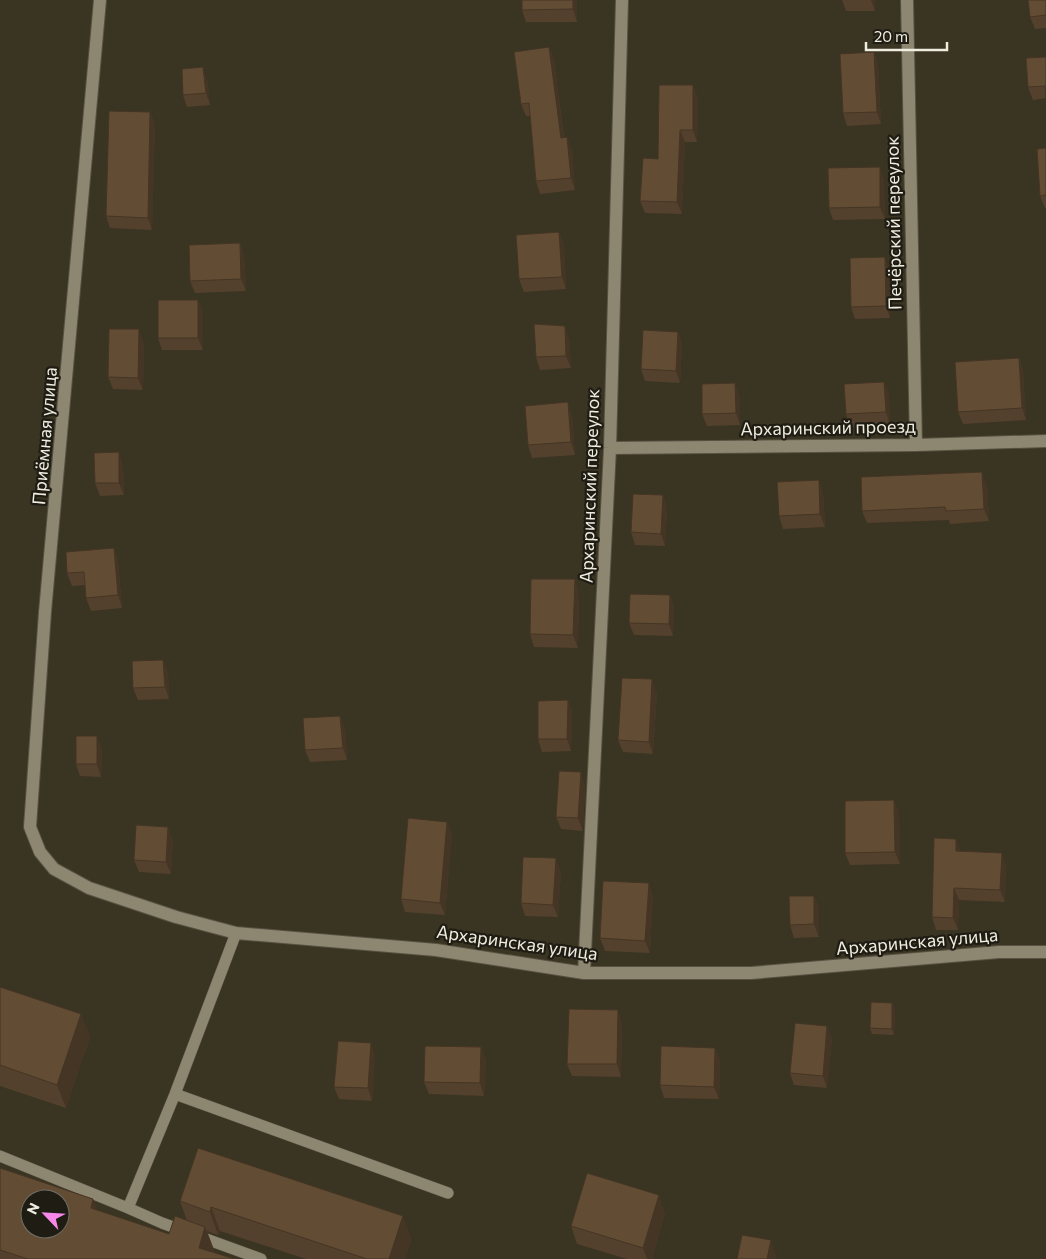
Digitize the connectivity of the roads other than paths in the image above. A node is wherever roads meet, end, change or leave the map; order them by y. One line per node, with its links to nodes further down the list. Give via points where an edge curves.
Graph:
1 (100, 0): 7 (street, Приёмная улица, via 45,612 30,827 40,852)
2 (622, 0): 6 (street, Архаринский переулок)
3 (907, 0): 5 (street, Печёрский переулок)
4 (1046, 441): 5 (street, Архаринский проезд)
5 (916, 445): 6 (street, Архаринский проезд)
6 (610, 448): 10 (street, Архаринский переулок)
7 (54, 869): 8 (street, Архаринская улица, via 89,888 176,918)
8 (236, 933): 10 (street, Архаринская улица, via 436,950); 11 (lane)
9 (1046, 952): 10 (street, Архаринская улица, via 999,952 751,973)
10 (584, 973)
11 (175, 1094): 13 (lane); 14 (lane)
12 (0, 1156): 14 (lane)
13 (448, 1193)
14 (128, 1208): 15 (lane)
15 (261, 1259)

